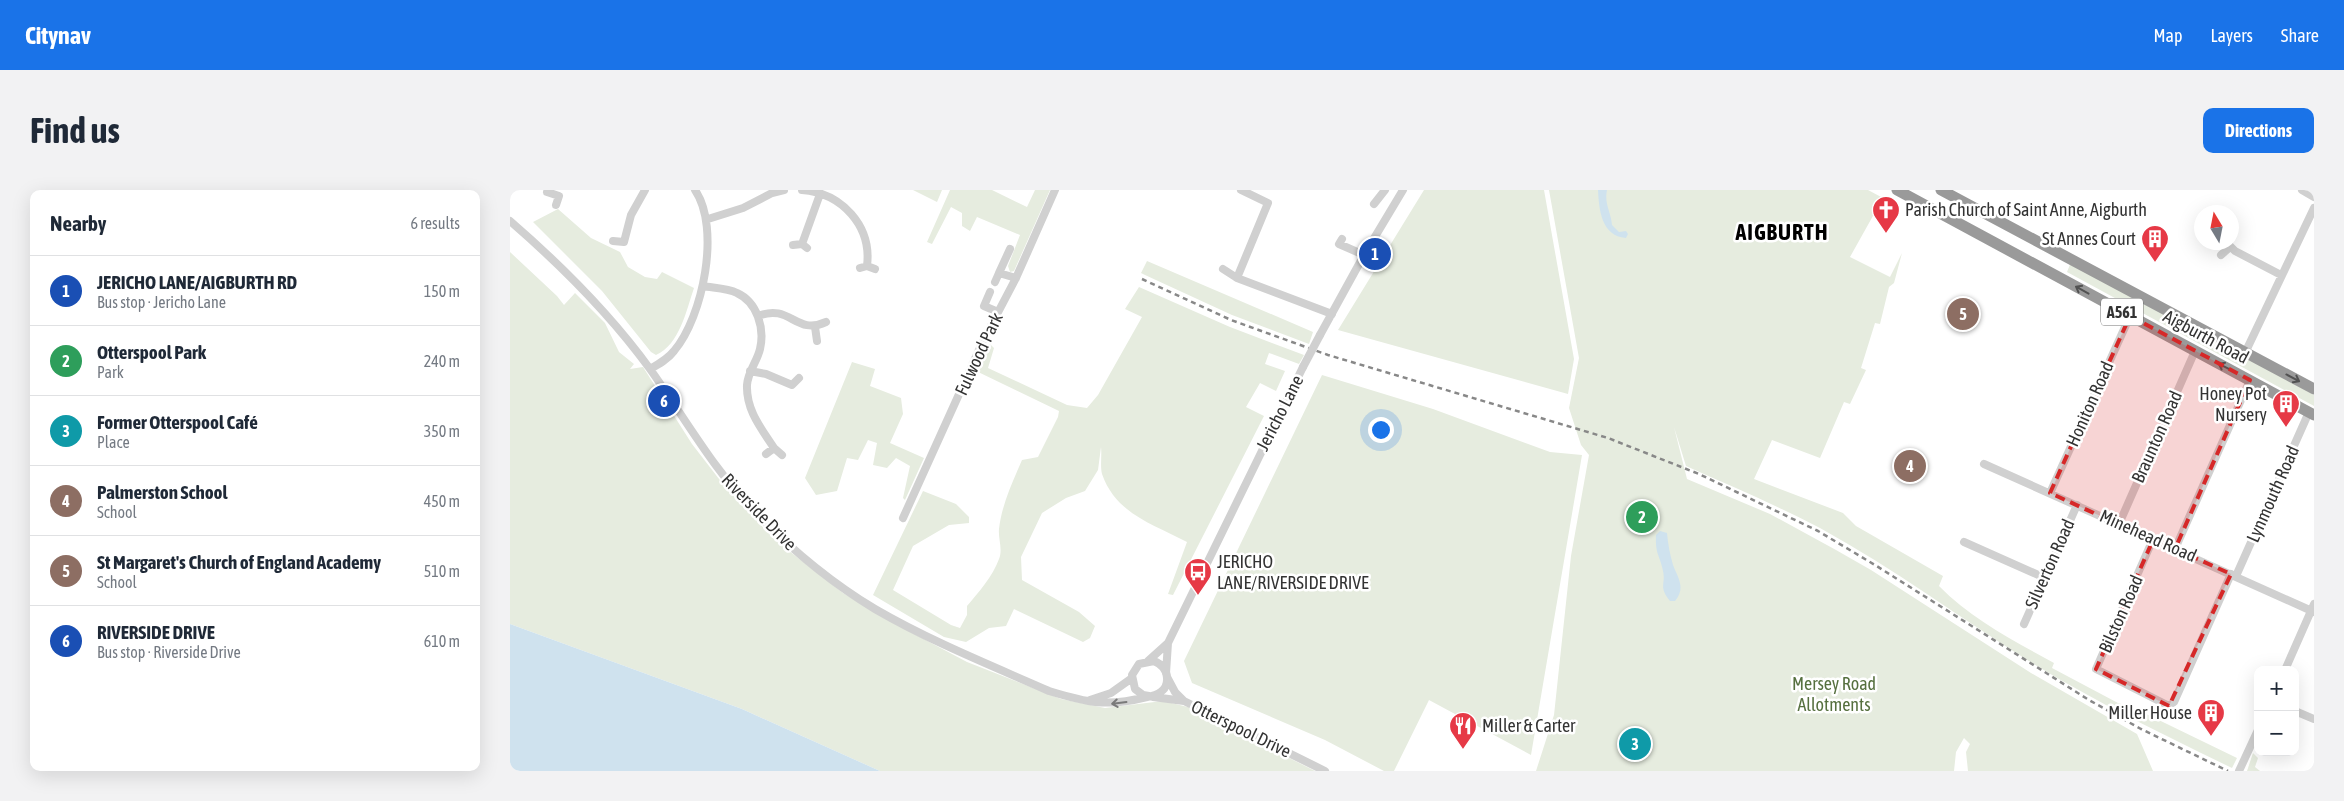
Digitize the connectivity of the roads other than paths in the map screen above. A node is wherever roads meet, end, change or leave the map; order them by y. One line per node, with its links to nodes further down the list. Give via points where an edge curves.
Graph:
1 (645, 190): 24 (street, via 631,215)
2 (696, 190): 20 (street)
3 (784, 190): 14 (street)
4 (802, 190): 15 (street)
5 (1055, 190): 37 (street, Fulwood Park)
6 (1241, 190): 38 (street, via 1268,203)
7 (1384, 190): 17 (street)
8 (1403, 190): 31 (street, Jericho Lane)
9 (1897, 190): 45 (highway, Aigburth Road / A561, one-way to 9)
10 (1941, 190): 50 (highway, Aigburth Road / A561)
11 (2302, 190): 16 (street)
12 (547, 192): 13 (street)
13 (560, 193): 18 (street)
14 (759, 194): 20 (street, via 744,208)
15 (820, 194): 26 (street, via 805,246); 33 (street, via 856,218 867,241)
16 (2314, 197)
17 (1374, 204)
18 (556, 205)
19 (2314, 208): 22 (street)
20 (708, 219): 40 (street)
21 (510, 222): 51 (street, Riverside Drive, via 603,310)
22 (2311, 223): 36 (street)
23 (613, 241): 24 (street)
24 (624, 242): 30 (street)
25 (1339, 244): 31 (street)
26 (793, 245)
27 (1010, 249): 35 (street)
28 (2224, 250): 32 (street)
29 (2237, 250): 36 (street)
30 (624, 252)
31 (1364, 254): 43 (street, Jericho Lane)
32 (2221, 255)
33 (867, 268)
34 (1223, 269): 38 (street)
35 (999, 273): 37 (street); 39 (street)
36 (2281, 275): 50 (street)
37 (1016, 278): 42 (street, Fulwood Park)
38 (1237, 278): 43 (street)
39 (995, 282)
40 (703, 286): 44 (street, via 736,292 748,301); 51 (street, via 680,342 669,356)
41 (990, 292): 42 (street, via 984,306)
42 (998, 312): 65 (street, Fulwood Park)
43 (1332, 314): 74 (street, Jericho Lane, bridge)
44 (758, 316): 47 (street, via 769,311 778,312); 52 (street, via 760,349)
45 (2130, 316): 49 (highway, Aigburth Road / A561); 63 (street, Honiton Road)
46 (826, 322): 47 (street)
47 (815, 327): 48 (street)
48 (818, 341)
49 (2195, 351): 54 (highway, Aigburth Road / A561, one-way to 49); 66 (street, Braunton Road)
50 (2245, 353): 56 (highway, Aigburth Road / A561, one-way to 56)
51 (650, 369): 80 (street, Riverside Drive, via 728,482 762,519 816,567 874,608 914,630 1049,691)
52 (750, 371): 55 (street); 59 (street, via 747,384 750,408)
53 (799, 378): 55 (street)
54 (2250, 380): 58 (highway, Aigburth Road / A561); 69 (street)
55 (792, 385): 57 (street)
56 (2314, 389)
57 (797, 393)
58 (2312, 414): 70 (street, Lynmouth Road)
59 (774, 448): 60 (street); 61 (street)
60 (766, 454)
61 (782, 454)
62 (1984, 464): 63 (street, Minehead Road)
63 (2050, 493): 64 (street, Minehead Road)
64 (2077, 504): 66 (street, Minehead Road); 71 (street, Silverton Road)
65 (903, 518)
66 (2119, 524): 67 (street, Minehead Road)
67 (2154, 539): 69 (street, Minehead Road); 82 (street, Bilston Road, via 2096,669)
68 (1964, 542): 71 (street)
69 (2175, 549): 70 (street, Minehead Road)
70 (2233, 575): 72 (street, Minehead Road); 82 (street, Lynmouth Road, via 2174,702)
71 (2045, 578): 73 (street, Silverton Road)
72 (2313, 609): 76 (street)
73 (2024, 624)
74 (1168, 643): 75 (street, Jericho Lane); 77 (street, Jericho Lane)
75 (1148, 661): 77 (street, via 1159,664); 78 (street, via 1135,668)
76 (2287, 666)
77 (1167, 675): 79 (street, via 1162,692); 81 (street, Otterspool Drive)
78 (1132, 678): 79 (street, via 1139,693); 80 (street, via 1111,693)
79 (1151, 696): 80 (street, Riverside Drive, one-way to 80, via 1112,704); 81 (street, Otterspool Drive)
80 (1088, 700)
81 (1184, 702): 86 (street, Otterspool Drive)
82 (2169, 706)
83 (2299, 712): 84 (street)
84 (2314, 718)
85 (2254, 738): 87 (street)
86 (1325, 771)
87 (2239, 771)

